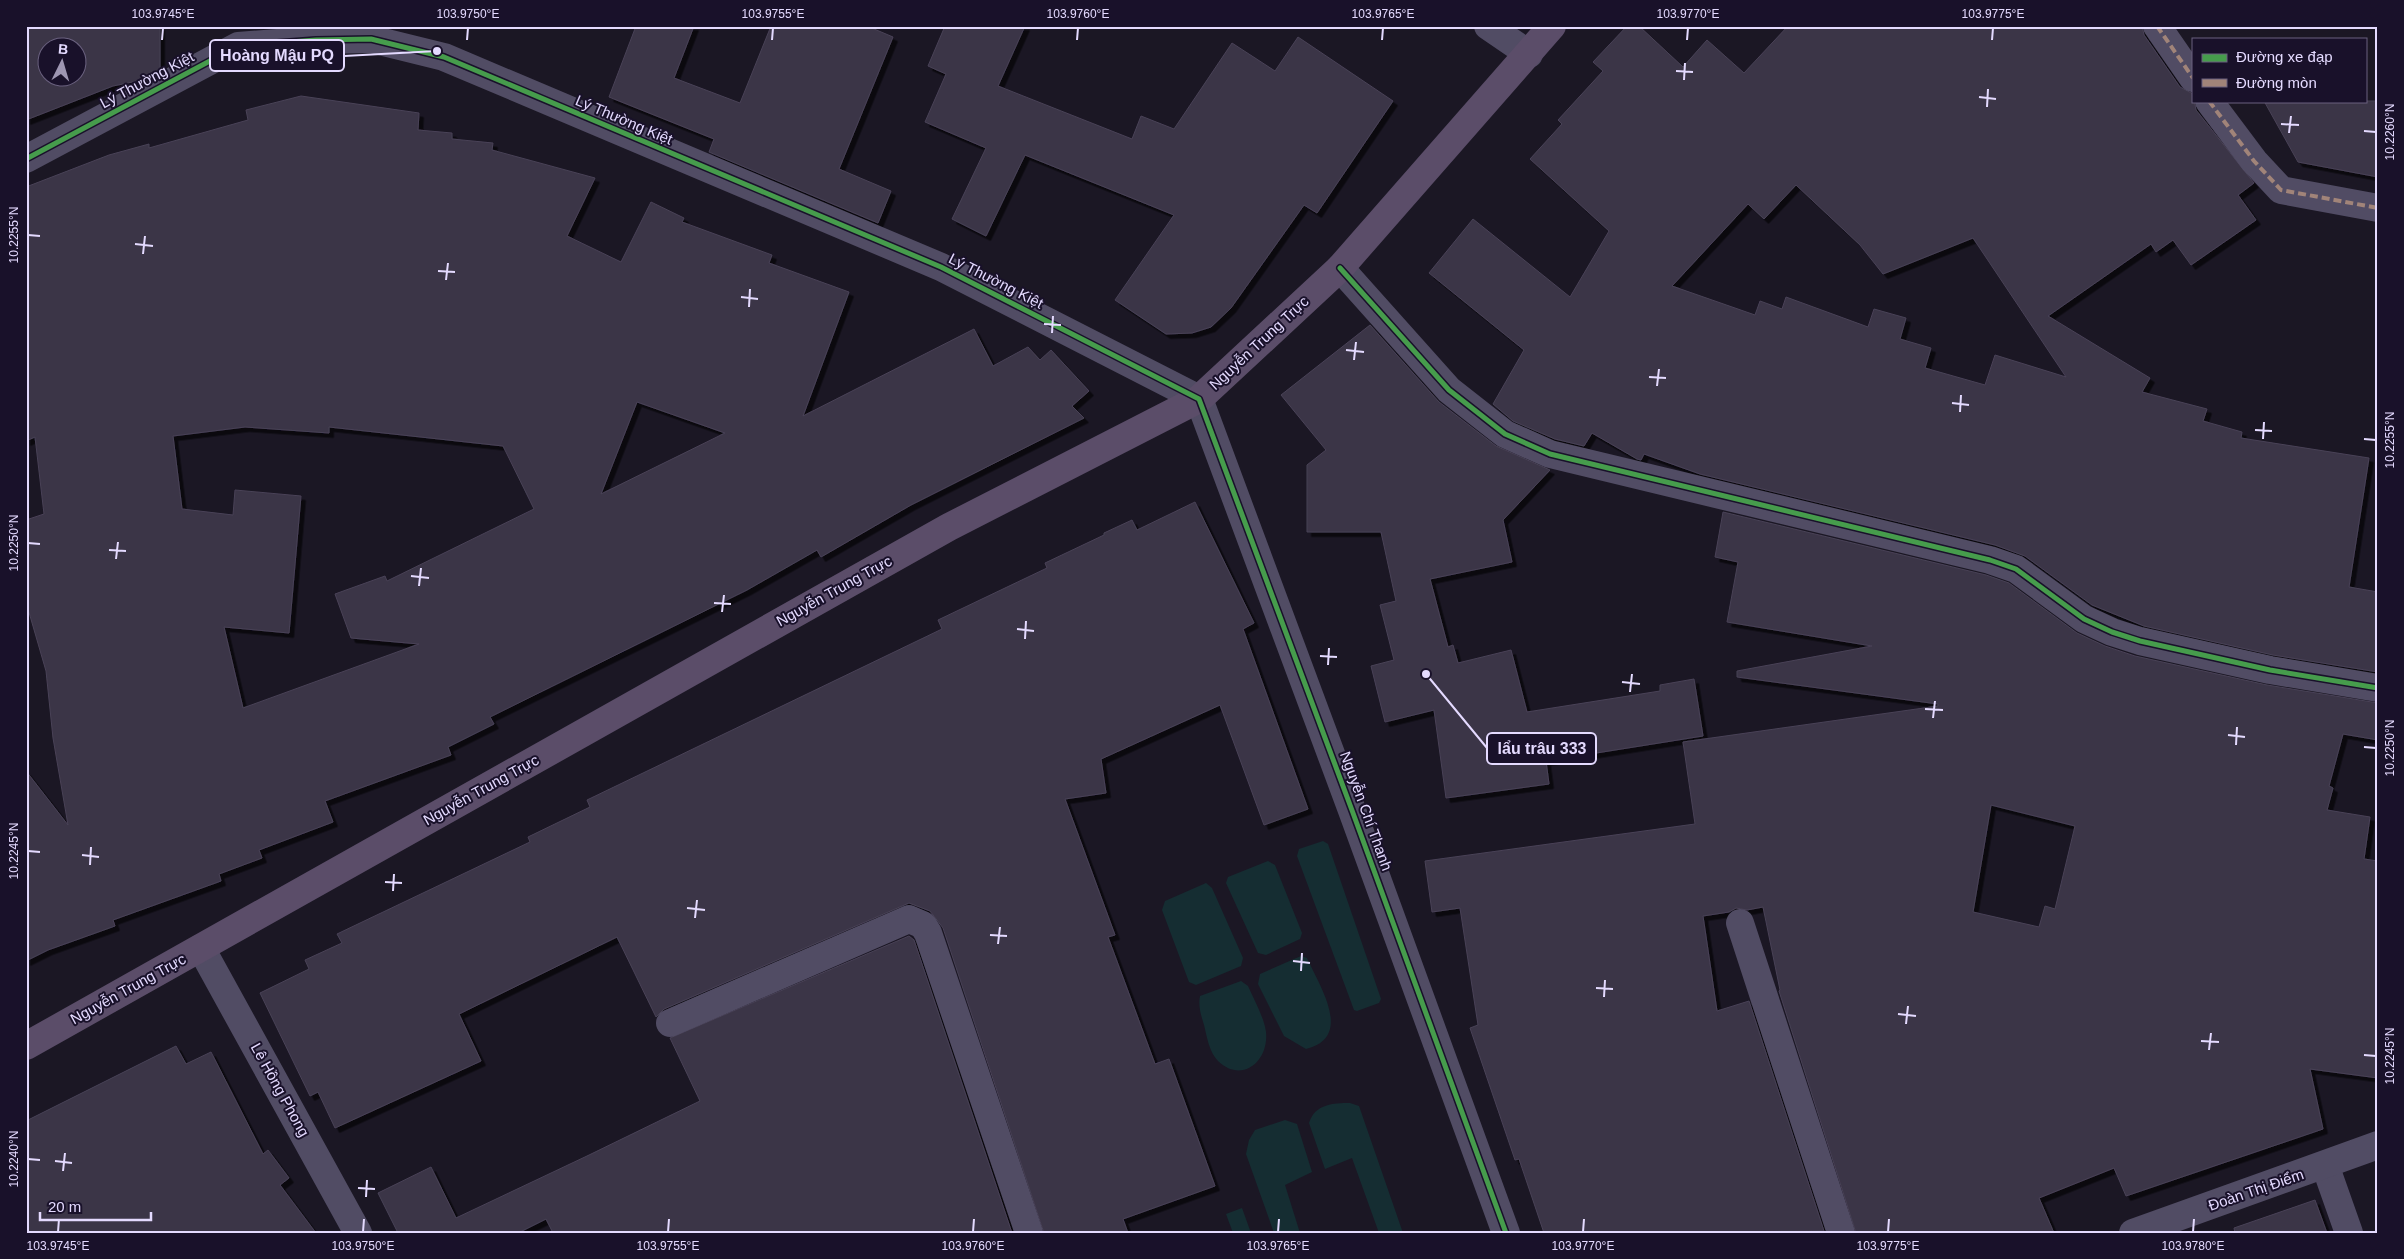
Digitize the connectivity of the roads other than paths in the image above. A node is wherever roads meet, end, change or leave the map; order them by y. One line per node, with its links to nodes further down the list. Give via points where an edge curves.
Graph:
1 (1488, 26): 4 (street)
2 (1552, 26): 4 (main road, Nguyễn Trung Trực)
3 (2157, 26): 5 (street)
4 (1529, 54): 9 (main road, Nguyễn Trung Trực)
5 (2192, 77)
6 (2210, 102): 8 (street, via 2254,162 2281,190)
7 (26, 159): 10 (street, Lý Thường Kiệt, via 238,46 371,39 444,57 941,267)
8 (2378, 208)
9 (1340, 268): 10 (main road, Nguyễn Trung Trực); 11 (street, via 1449,390 1504,434 1550,454 1990,560 2016,569 2084,619 2140,641 2270,670)
10 (1199, 399): 13 (main road, Nguyễn Trung Trực, via 949,527); 20 (street, Nguyễn Chí Thanh)
11 (2378, 688)
12 (1740, 924): 21 (street)
13 (201, 948): 15 (main road, Nguyễn Trung Trực); 18 (street, Lê Hồng Phong)
14 (670, 1023): 19 (street, via 909,919 923,925)
15 (26, 1046)
16 (2378, 1145): 17 (street, Đoàn Thị Điểm)
17 (2325, 1165): 22 (street, Đoàn Thị Điểm); 23 (street)
18 (358, 1233)
19 (1030, 1233)
20 (1506, 1233)
21 (1841, 1233)
22 (2133, 1233)
23 (2349, 1233)

